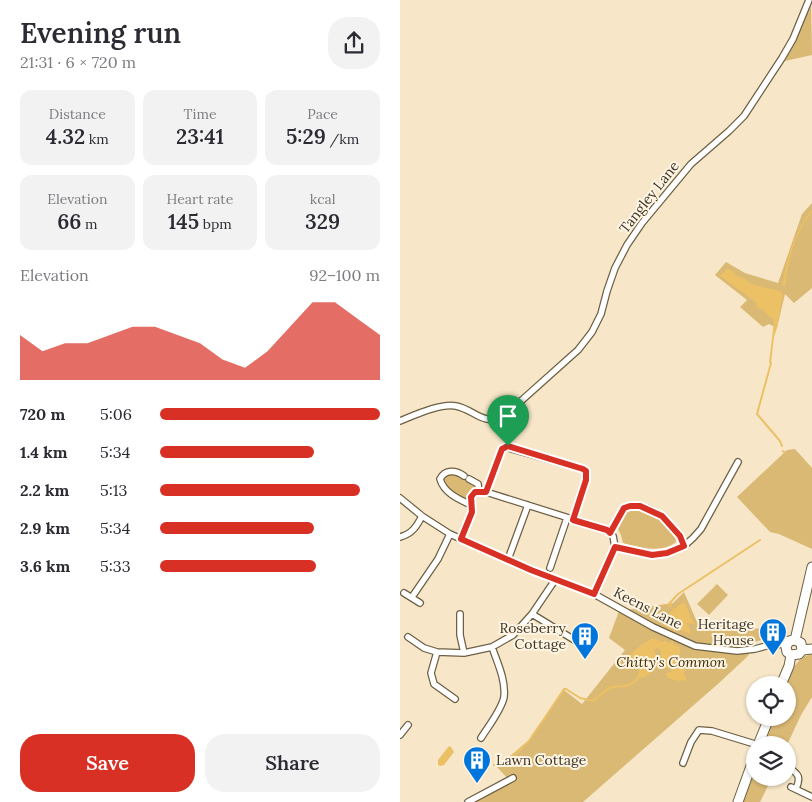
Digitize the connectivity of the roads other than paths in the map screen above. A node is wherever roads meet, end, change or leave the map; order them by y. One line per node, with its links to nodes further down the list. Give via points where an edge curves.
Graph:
1 (810, 0): 2 (street, Tangley Lane, via 793,39 744,116 691,164 627,245 615,268 601,314 578,350 503,417 494,420 482,418 455,406 436,408)
2 (400, 420)
3 (738, 462): 15 (street, via 701,529)
4 (479, 492): 5 (street); 7 (street, via 471,497); 7 (street, via 478,484 460,473 442,474 440,479 449,494)
5 (486, 492): 8 (street); 10 (street, via 505,447 583,469 586,480)
6 (400, 498): 9 (street, Keens Lane)
7 (471, 505): 14 (street, via 472,512)
8 (528, 506): 10 (street); 17 (street)
9 (422, 516): 12 (street, Keens Lane); 13 (street, via 415,529)
10 (570, 519): 11 (street); 19 (street)
11 (610, 533): 15 (street, via 624,508 640,506 662,516 680,536); 16 (street)
12 (450, 534): 14 (street, Keens Lane); 23 (street)
13 (400, 537)
14 (461, 539): 20 (street, Keens Lane)
15 (684, 546): 16 (street, via 652,555)
16 (615, 547): 22 (street)
17 (510, 554)
18 (812, 566): 29 (main road)
19 (550, 568)
20 (555, 580): 22 (street, Keens Lane); 26 (street)
21 (404, 593): 23 (street)
22 (594, 594): 29 (street, Keens Lane, via 695,646 737,651)
23 (412, 597): 24 (street)
24 (420, 603)
25 (460, 614): 34 (street)
26 (532, 614): 28 (street); 30 (street, via 513,635)
27 (408, 637): 33 (street)
28 (576, 641)
29 (791, 642): 32 (main road, via 801,643); 35 (main road, via 786,649)
30 (492, 647): 34 (street); 40 (street, via 503,680 504,696)
31 (812, 649): 32 (main road)
32 (802, 650): 35 (main road)
33 (437, 652): 34 (street); 37 (street, via 431,673 434,684)
34 (464, 653)
35 (791, 655): 36 (main road)
36 (785, 676)
37 (455, 699)
38 (408, 725): 39 (street)
39 (400, 735)
40 (481, 738)
41 (746, 741): 42 (street, via 699,730)
42 (683, 763)
43 (796, 772): 46 (street, via 799,778)
44 (513, 778): 49 (street)
45 (746, 780): 50 (main road)
46 (796, 785)
47 (795, 786): 48 (street, via 793,788)
48 (812, 797)
49 (468, 802)
50 (738, 802)

